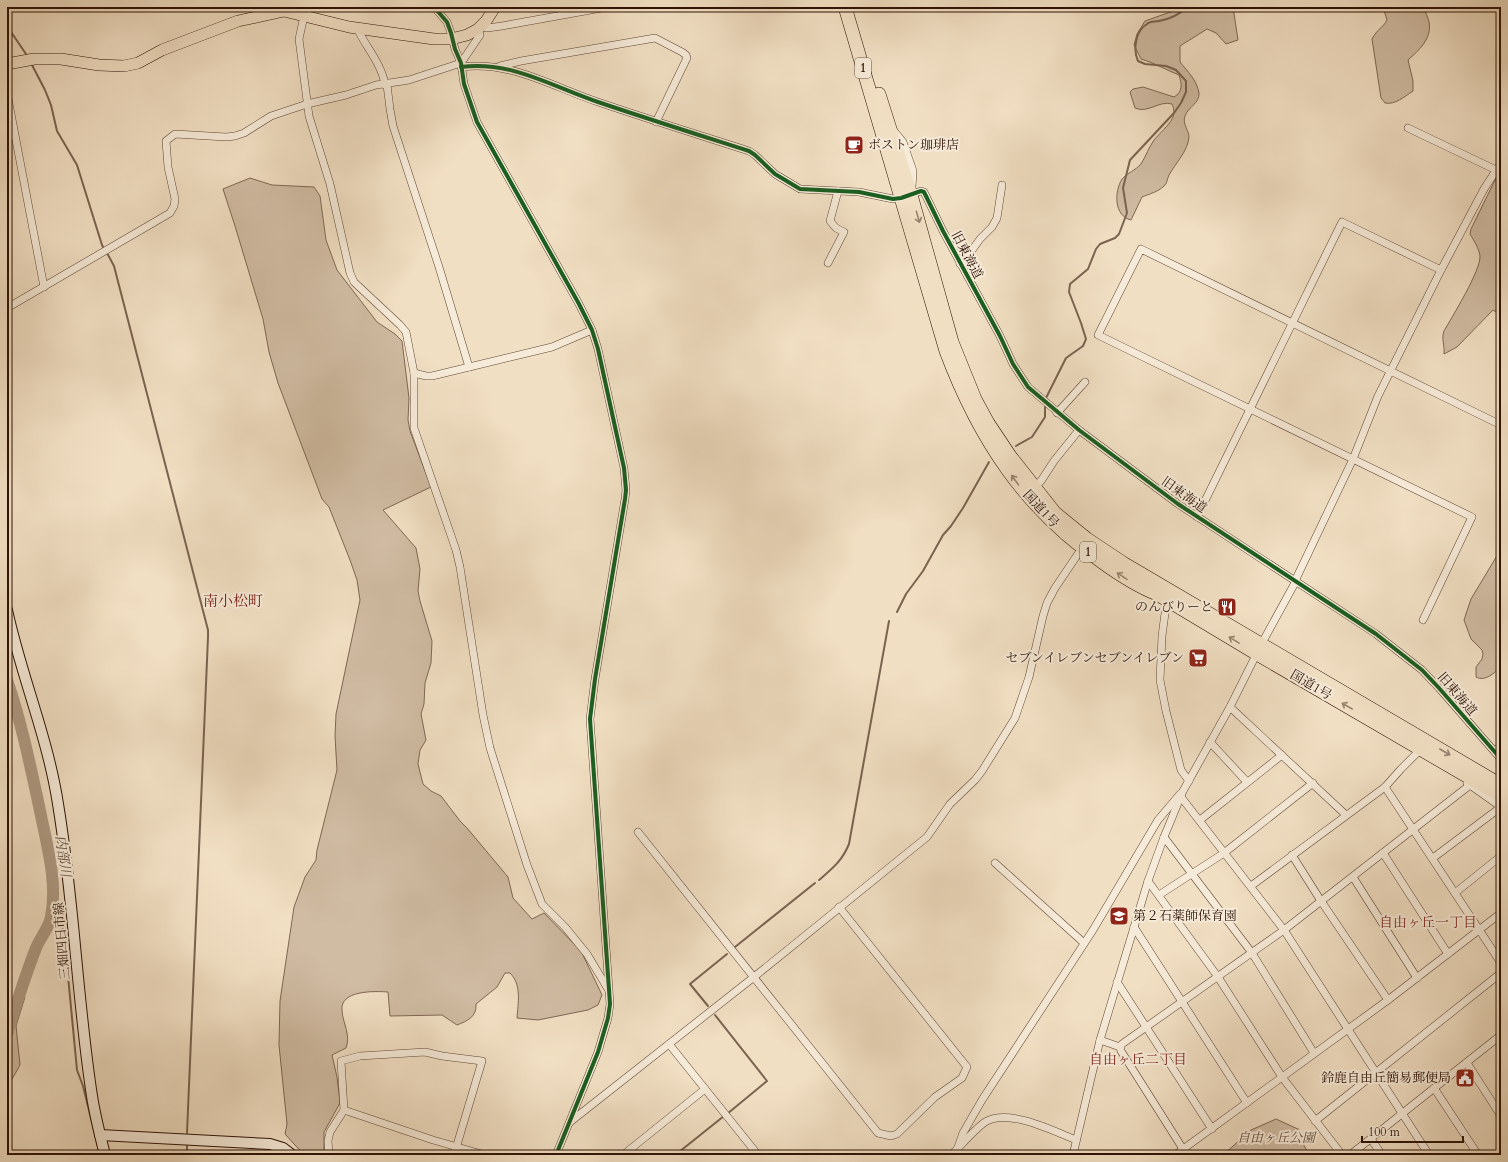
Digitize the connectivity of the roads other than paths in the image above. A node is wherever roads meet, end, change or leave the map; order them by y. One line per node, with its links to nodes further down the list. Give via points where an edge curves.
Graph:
1 (289, 7): 7 (street, via 301,10)
2 (434, 7): 10 (street, via 447,22)
3 (495, 7): 8 (main road)
4 (607, 7): 8 (street, via 502,26)
5 (845, 7): 24 (highway, 国道1号 / 1)
6 (854, 7): 18 (highway, 国道1号 / 1)
7 (304, 16): 9 (main road); 11 (main road, via 284,12 238,21 162,50 138,63 124,66 99,65 62,58 34,59); 16 (street, via 299,39)
8 (480, 27): 10 (main road); 12 (street, via 480,35)
9 (357, 28): 10 (main road, via 434,39); 14 (street, via 378,64)
10 (451, 38): 12 (street)
11 (7, 64)
12 (461, 65): 13 (street); 14 (street); 31 (street, via 464,84 477,122)
13 (498, 67): 17 (street); 17 (street, via 655,38 682,52 687,58)
14 (386, 85): 16 (street, via 376,85); 32 (street, via 393,126)
15 (7, 93): 28 (street)
16 (307, 104): 28 (street, via 271,116 235,136 172,135 166,141 168,167 175,198 172,209 162,218); 34 (street, via 330,184 352,279 406,332)
17 (656, 122): 23 (street, via 749,151 775,174 800,189)
18 (890, 126): 24 (highway, 国道1号 / 1); 24 (street, via 903,142 913,171)
19 (1408, 128): 21 (street)
20 (1501, 163): 21 (street)
21 (1496, 170): 27 (street)
22 (1002, 186): 26 (street, via 997,218)
23 (838, 191): 24 (street, via 859,192 893,199); 25 (street, via 830,221 844,232)
24 (911, 194): 26 (street, 旧東海道, via 924,192); 35 (highway, 国道1号 / 1, via 935,315)
25 (828, 264)
26 (960, 264): 38 (street, 旧東海道, via 1024,382)
27 (1441, 270): 30 (street, via 1342,222); 33 (street)
28 (44, 287): 29 (street)
29 (7, 308)
30 (1291, 324): 33 (street); 37 (street); 37 (street, via 1140,249 1098,335)
31 (592, 330): 32 (street, via 552,347); 99 (street, via 614,415 625,479 624,507 590,719)
32 (469, 367): 34 (street, via 432,376)
33 (1391, 372): 39 (street); 41 (street)
34 (414, 373): 99 (street, via 413,424 456,550 490,748 527,865 542,904 587,954)
35 (960, 374): 42 (highway, 国道1号 / 1, via 988,423); 44 (highway, 国道1号 / 1, one-way to 35, via 1045,516 1015,480 980,427)
36 (1085, 382): 38 (street)
37 (1250, 409): 41 (street); 43 (street)
38 (1057, 413): 40 (street, 旧東海道)
39 (1501, 426)
40 (1079, 430): 42 (street); 43 (street, 旧東海道)
41 (1352, 459): 45 (street); 48 (street, via 1472,517)
42 (1034, 487): 46 (highway, 国道1号 / 1, via 1055,513 1087,539)
43 (1197, 517): 45 (street, 旧東海道)
44 (1082, 548): 46 (highway, 国道1号 / 1, one-way to 44, via 1157,594 1140,587); 85 (street, via 1047,603 1029,677 1015,718 982,771 950,804 927,837)
45 (1295, 581): 49 (street); 54 (street, 旧東海道, via 1376,634 1422,670)
46 (1167, 594): 49 (highway, 国道1号 / 1); 58 (street, via 1160,680 1181,770)
47 (7, 610): 121 (main road, 三畑四日市線, via 50,762 58,802 72,900 92,1097)
48 (1423, 620)
49 (1259, 648): 50 (street); 53 (highway, 国道1号 / 1, one-way to 49); 62 (highway, 国道1号 / 1, one-way to 62)
50 (1230, 706): 51 (street); 55 (street)
51 (1210, 742): 58 (street); 59 (street)
52 (1501, 745): 54 (street)
53 (1421, 749): 56 (highway, 国道1号 / 1); 63 (street)
54 (1495, 752): 57 (street, 旧東海道)
55 (1282, 755): 59 (street); 60 (street)
56 (1436, 758): 61 (street); 65 (highway, 国道1号 / 1)
57 (1501, 759)
58 (1189, 781): 64 (street)
59 (1247, 782): 68 (street)
60 (1313, 784): 67 (street); 72 (street)
61 (1470, 785): 66 (street); 69 (street)
62 (1501, 785)
63 (1385, 787): 67 (street); 69 (street)
64 (1182, 794): 68 (street); 71 (street); 90 (street, via 1158,820)
65 (1501, 796)
66 (1501, 807): 76 (street)
67 (1346, 815): 74 (street)
68 (1200, 820): 72 (street)
69 (1414, 830): 73 (street); 76 (street)
70 (638, 832): 95 (street)
71 (1164, 837): 78 (street); 80 (street)
72 (1224, 852): 78 (street); 81 (street)
73 (1383, 853): 79 (street); 92 (street)
74 (1292, 855): 81 (street); 84 (street)
75 (1501, 856): 82 (street)
76 (1433, 858): 82 (street)
77 (995, 863): 90 (street)
78 (1192, 874): 83 (street); 91 (street)
79 (1353, 877): 84 (street); 97 (street)
80 (1148, 881): 83 (street); 87 (street)
81 (1251, 886): 88 (street)
82 (1455, 893): 89 (street)
83 (1159, 895): 96 (street)
84 (1321, 901): 88 (street); 100 (street)
85 (839, 907): 95 (street); 95 (street, via 967,1067 962,1078 935,1097 904,1129 891,1136 878,1133)
86 (1501, 913): 89 (street)
87 (1134, 927): 98 (street); 101 (street)
88 (1284, 930): 91 (street); 103 (street)
89 (1479, 930): 92 (street); 93 (street)
90 (1084, 943): 126 (street, via 982,1100)
91 (1252, 953): 96 (street); 108 (street)
92 (1448, 954): 97 (street)
93 (1501, 963)
94 (1501, 973): 110 (street)
95 (754, 977): 106 (street)
96 (1218, 977): 101 (street); 111 (street)
97 (1417, 978): 100 (street)
98 (1117, 982): 102 (street); 105 (street)
99 (610, 990): 119 (street, via 608,1018 598,1052)
100 (1388, 1000): 103 (street)
101 (1182, 1002): 102 (street); 114 (street)
102 (1146, 1027): 107 (street); 120 (street)
103 (1348, 1029): 108 (street); 110 (street)
104 (1500, 1037): 109 (street)
105 (1100, 1040): 107 (street); 123 (street)
106 (669, 1044): 113 (street); 119 (street)
107 (1120, 1047): 125 (street)
108 (1314, 1053): 111 (street)
109 (1467, 1063): 112 (street); 117 (street)
110 (1376, 1072): 116 (street); 118 (street)
111 (1282, 1077): 114 (street); 118 (street)
112 (1434, 1088): 116 (street); 141 (street)
113 (705, 1089): 133 (street); 134 (street)
114 (1247, 1103): 120 (street)
115 (344, 1110): 124 (street); 124 (street, via 341,1061 360,1056 425,1052 482,1061); 129 (street, via 330,1132)
116 (1402, 1113): 122 (street); 140 (street)
117 (1501, 1116)
118 (1315, 1120): 137 (street)
119 (570, 1122): 132 (street)
120 (1212, 1129): 125 (street)
121 (100, 1135): 127 (main road, 三畑四日市線); 128 (main road, via 270,1144 283,1148)
122 (1371, 1138): 138 (street); 139 (street)
123 (1076, 1140): 126 (street, via 1032,1122 995,1118 986,1121); 135 (street)
124 (456, 1148): 130 (street); 131 (street)
125 (1183, 1149): 136 (street)
126 (954, 1153)
127 (105, 1155)
128 (292, 1155)
129 (329, 1155)
130 (454, 1155)
131 (485, 1155)
132 (556, 1155)
133 (623, 1155)
134 (758, 1155)
135 (1073, 1155)
136 (1176, 1155)
137 (1342, 1155)
138 (1350, 1155)
139 (1382, 1155)
140 (1429, 1155)
141 (1478, 1155)

